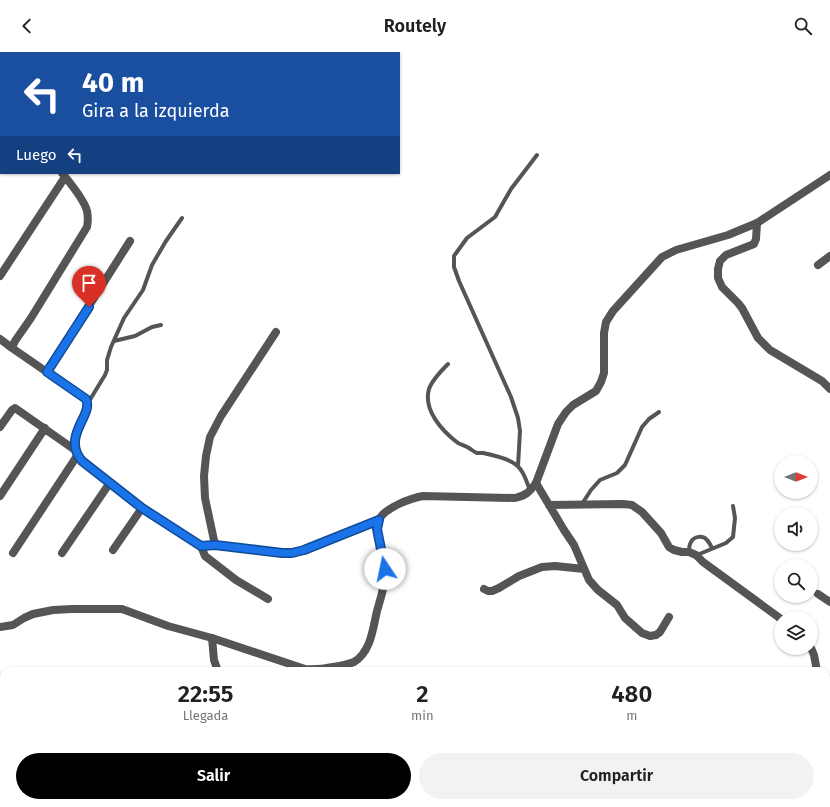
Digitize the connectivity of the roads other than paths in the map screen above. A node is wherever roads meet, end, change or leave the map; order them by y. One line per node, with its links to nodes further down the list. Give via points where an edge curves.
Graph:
1 (537, 155): 23 (lane, via 511,189 495,217 467,238 454,256 454,267 459,281 518,418)
2 (64, 175): 9 (street); 14 (street, via 87,209 87,227)
3 (830, 175): 5 (street)
4 (182, 218): 13 (lane, via 152,265 143,290 124,318)
5 (757, 223): 17 (street, via 754,244 726,255 720,261 718,278 722,287 742,308 758,338 770,350 822,381); 24 (street, via 728,235 676,250 662,258 613,311 606,322 604,332 604,373 601,382 596,391 573,404 558,424)
6 (130, 241): 16 (street)
7 (830, 256): 8 (street)
8 (818, 265)
9 (0, 276)
10 (161, 325): 13 (lane, via 135,336)
11 (276, 332): 33 (street, via 210,437 204,476 205,498)
12 (0, 339): 14 (street)
13 (114, 341): 18 (lane, via 105,375)
14 (12, 348): 16 (street)
15 (448, 364): 23 (lane, via 429,389 428,399 434,419 459,444 477,453 511,461)
16 (47, 372): 18 (street)
17 (830, 389)
18 (88, 403): 22 (street, via 75,438)
19 (659, 412): 28 (lane, via 642,427 625,465 617,473 600,480)
20 (0, 427): 21 (street, via 15,408)
21 (45, 428): 22 (street); 27 (street)
22 (76, 453): 25 (street); 37 (street)
23 (518, 466): 26 (lane)
24 (536, 483): 26 (street); 29 (street)
25 (109, 484): 31 (street); 38 (street)
26 (531, 491): 32 (street, via 514,498 423,496 391,508)
27 (0, 496)
28 (582, 505): 29 (street); 39 (street, via 632,505 647,517 669,547)
29 (549, 506): 40 (street, via 574,545)
30 (733, 506): 35 (lane, via 733,537 726,543)
31 (142, 508): 34 (street); 36 (street)
32 (379, 520): 33 (street, via 292,553); 52 (street, via 377,529 385,569 384,585 369,644 362,656)
33 (215, 545): 34 (street)
34 (201, 546): 43 (street, via 205,556 236,580)
35 (712, 548): 39 (lane); 39 (lane, via 707,539 698,537 691,542)
36 (113, 550)
37 (13, 553)
38 (62, 553)
39 (692, 554): 45 (street)
40 (584, 569): 41 (street, via 542,567 492,591); 46 (street, via 598,590 642,633 656,635)
41 (484, 589)
42 (818, 594): 44 (street)
43 (268, 599)
44 (830, 602)
45 (774, 614)
46 (669, 617)
47 (0, 627): 48 (street, via 33,614 52,610 115,609)
48 (212, 638): 50 (street); 51 (street)
49 (814, 655): 53 (street)
50 (217, 667)
51 (288, 667)
52 (337, 667)
53 (816, 667)

